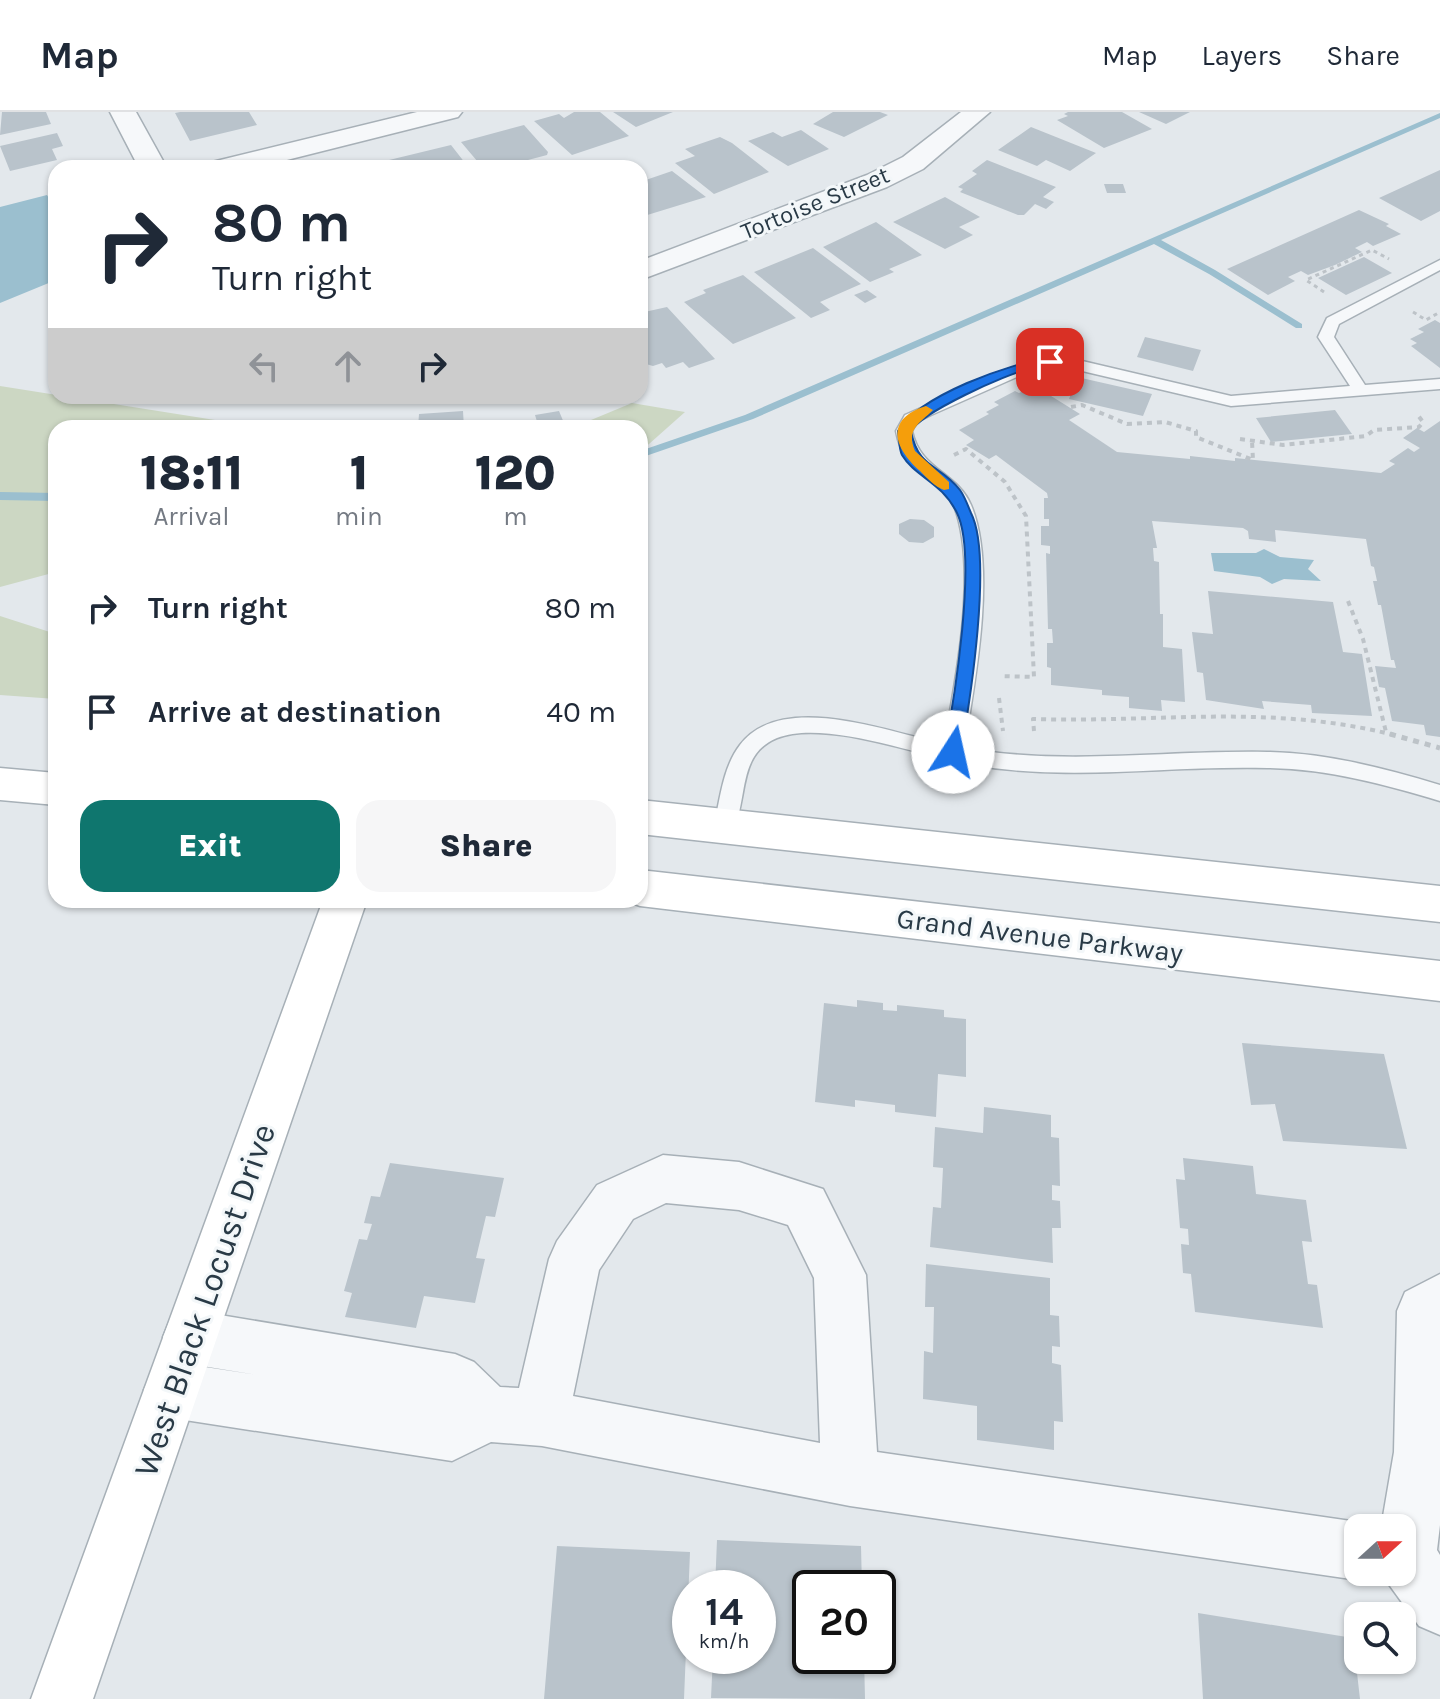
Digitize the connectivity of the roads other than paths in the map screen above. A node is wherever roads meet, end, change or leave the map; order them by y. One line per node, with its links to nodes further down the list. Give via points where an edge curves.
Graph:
1 (123, 112): 4 (street)
2 (449, 112): 5 (street)
3 (977, 112): 7 (street, Tortoise Street, via 913,163 877,181)
4 (149, 160)
5 (254, 160)
6 (1440, 264): 9 (lane, via 1332,321 1326,337)
7 (648, 268)
8 (1440, 384): 9 (lane)
9 (1361, 391): 10 (lane, via 1231,401 1078,365 1035,363 911,419 904,431 908,453 960,501 972,549 966,675)
10 (953, 752): 13 (lane, via 1051,766 1267,760 1319,764); 15 (lane, via 821,724 778,729 741,756)
11 (0, 784): 12 (main road)
12 (48, 788)
13 (1440, 793)
14 (648, 818): 15 (main road)
15 (725, 826): 17 (main road)
16 (648, 889): 19 (main road, Grand Avenue Parkway)
17 (1440, 904)
18 (342, 908): 21 (main road, West Black Locust Drive)
19 (1440, 981)
20 (1440, 1301): 25 (street, via 1424,1311 1422,1452)
21 (190, 1337): 22 (main road, West Black Locust Drive); 23 (street, via 455,1381)
22 (172, 1390): 23 (street, via 452,1433); 29 (main road, West Black Locust Drive)
23 (514, 1416): 24 (street); 24 (street, via 550,1363 575,1259 615,1202 663,1179 739,1186 805,1206 840,1275)
24 (850, 1477): 26 (street)
25 (1402, 1514)
26 (1344, 1549)
27 (1416, 1582): 28 (street)
28 (1440, 1605)
29 (62, 1699)

